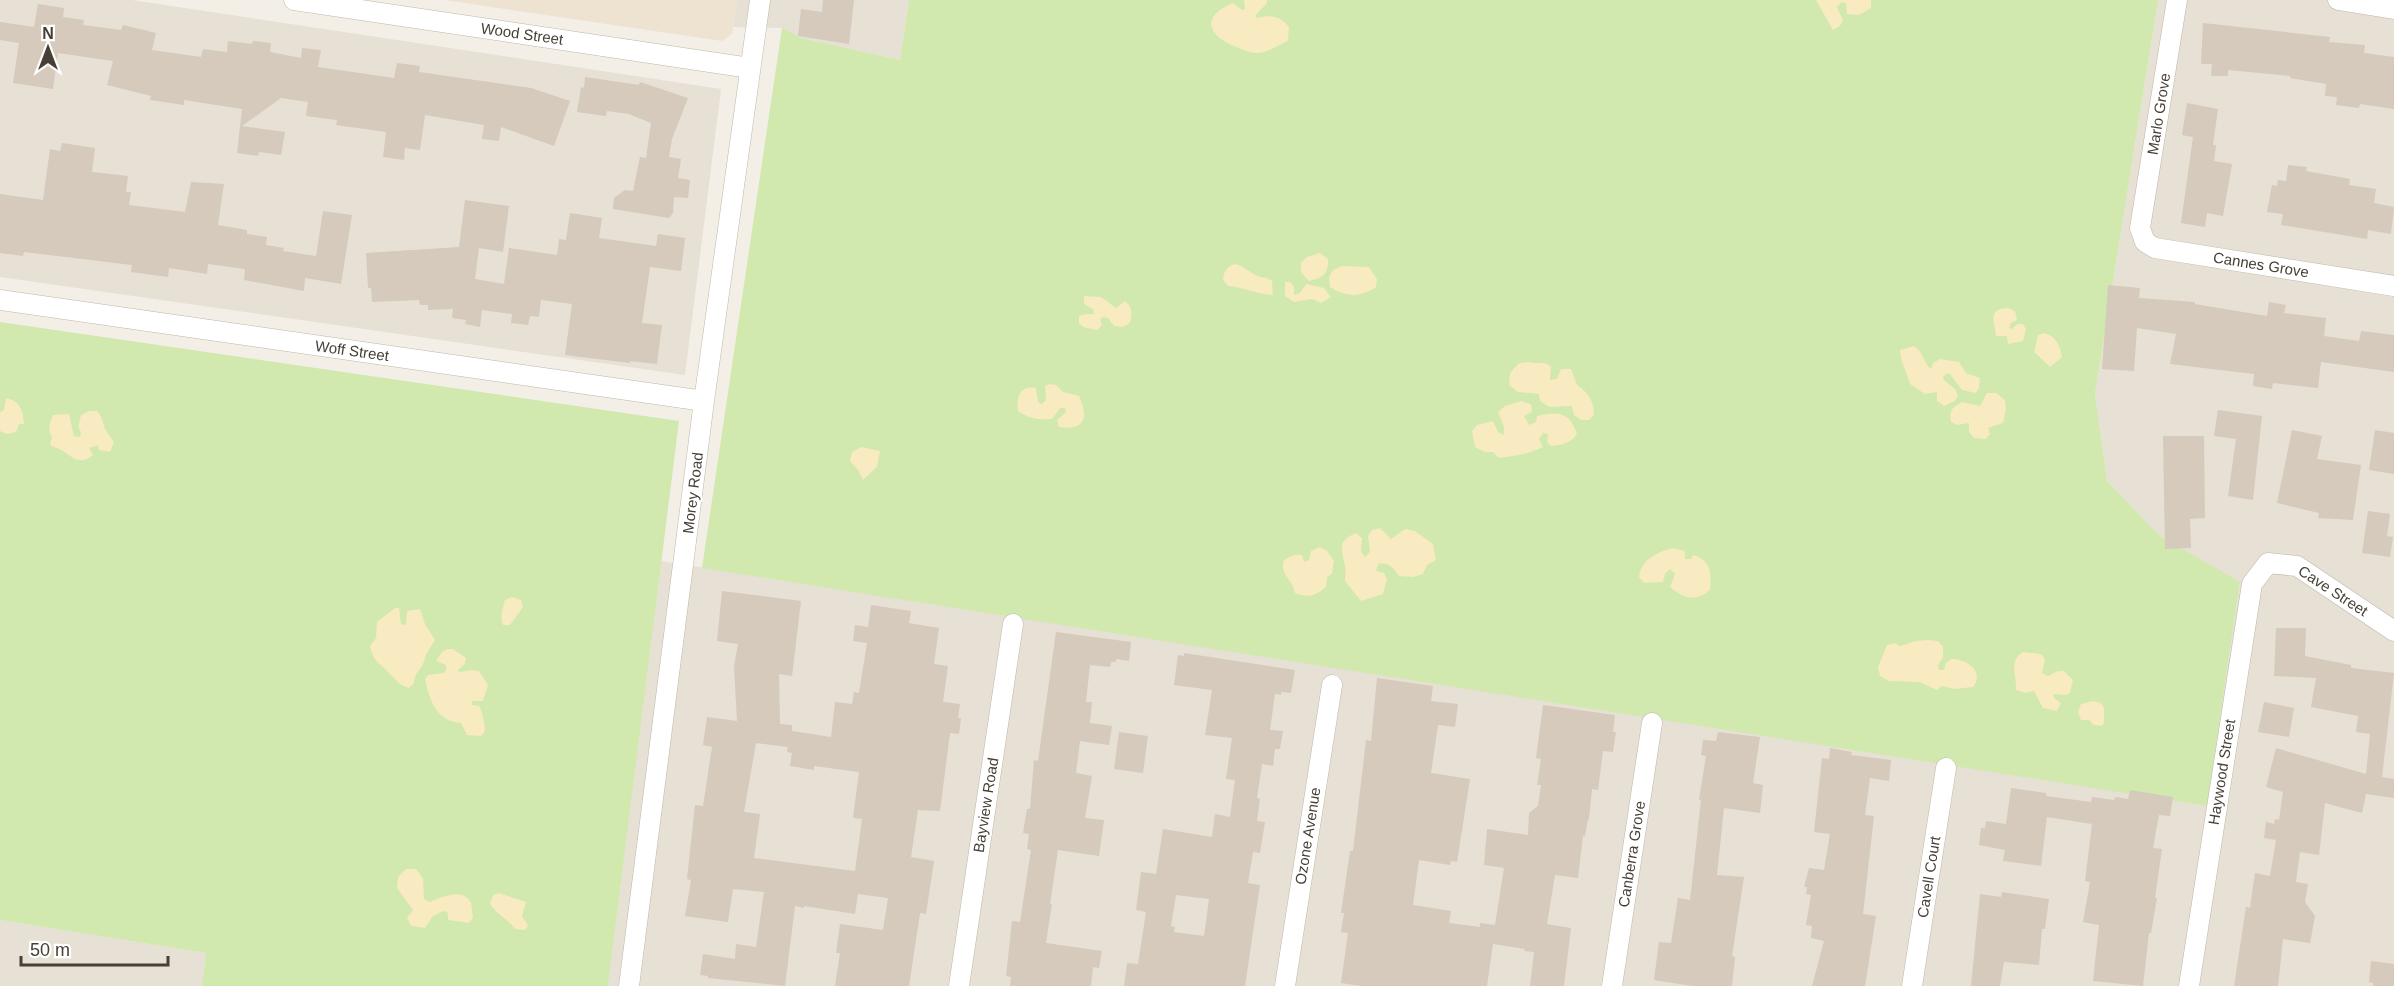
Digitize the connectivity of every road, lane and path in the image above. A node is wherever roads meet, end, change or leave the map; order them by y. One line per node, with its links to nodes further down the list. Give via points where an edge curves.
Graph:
1 (294, 0): 6 (street, Wood Street)
2 (760, 0): 6 (street, Morey Road)
3 (2177, 0): 7 (street, Marlo Grove)
4 (2338, 0): 5 (street)
5 (2394, 9)
6 (750, 68): 10 (street, Morey Road)
7 (2140, 228): 8 (street, Cannes Grove, via 2145,242 2155,248)
8 (2394, 286)
9 (0, 300): 10 (street, Woff Street)
10 (704, 401): 17 (street, Morey Road)
11 (2268, 564): 13 (street, Cave Street, via 2297,566); 22 (street, Haywood Street, via 2252,584)
12 (1013, 624): 18 (street, Bayview Road)
13 (2394, 631)
14 (1332, 685): 19 (street, Ozone Avenue)
15 (1652, 723): 20 (street, Canberra Grove)
16 (1946, 768): 21 (street, Cavell Court)
17 (629, 986)
18 (959, 986)
19 (1285, 986)
20 (1612, 986)
21 (1912, 986)
22 (2189, 986)

